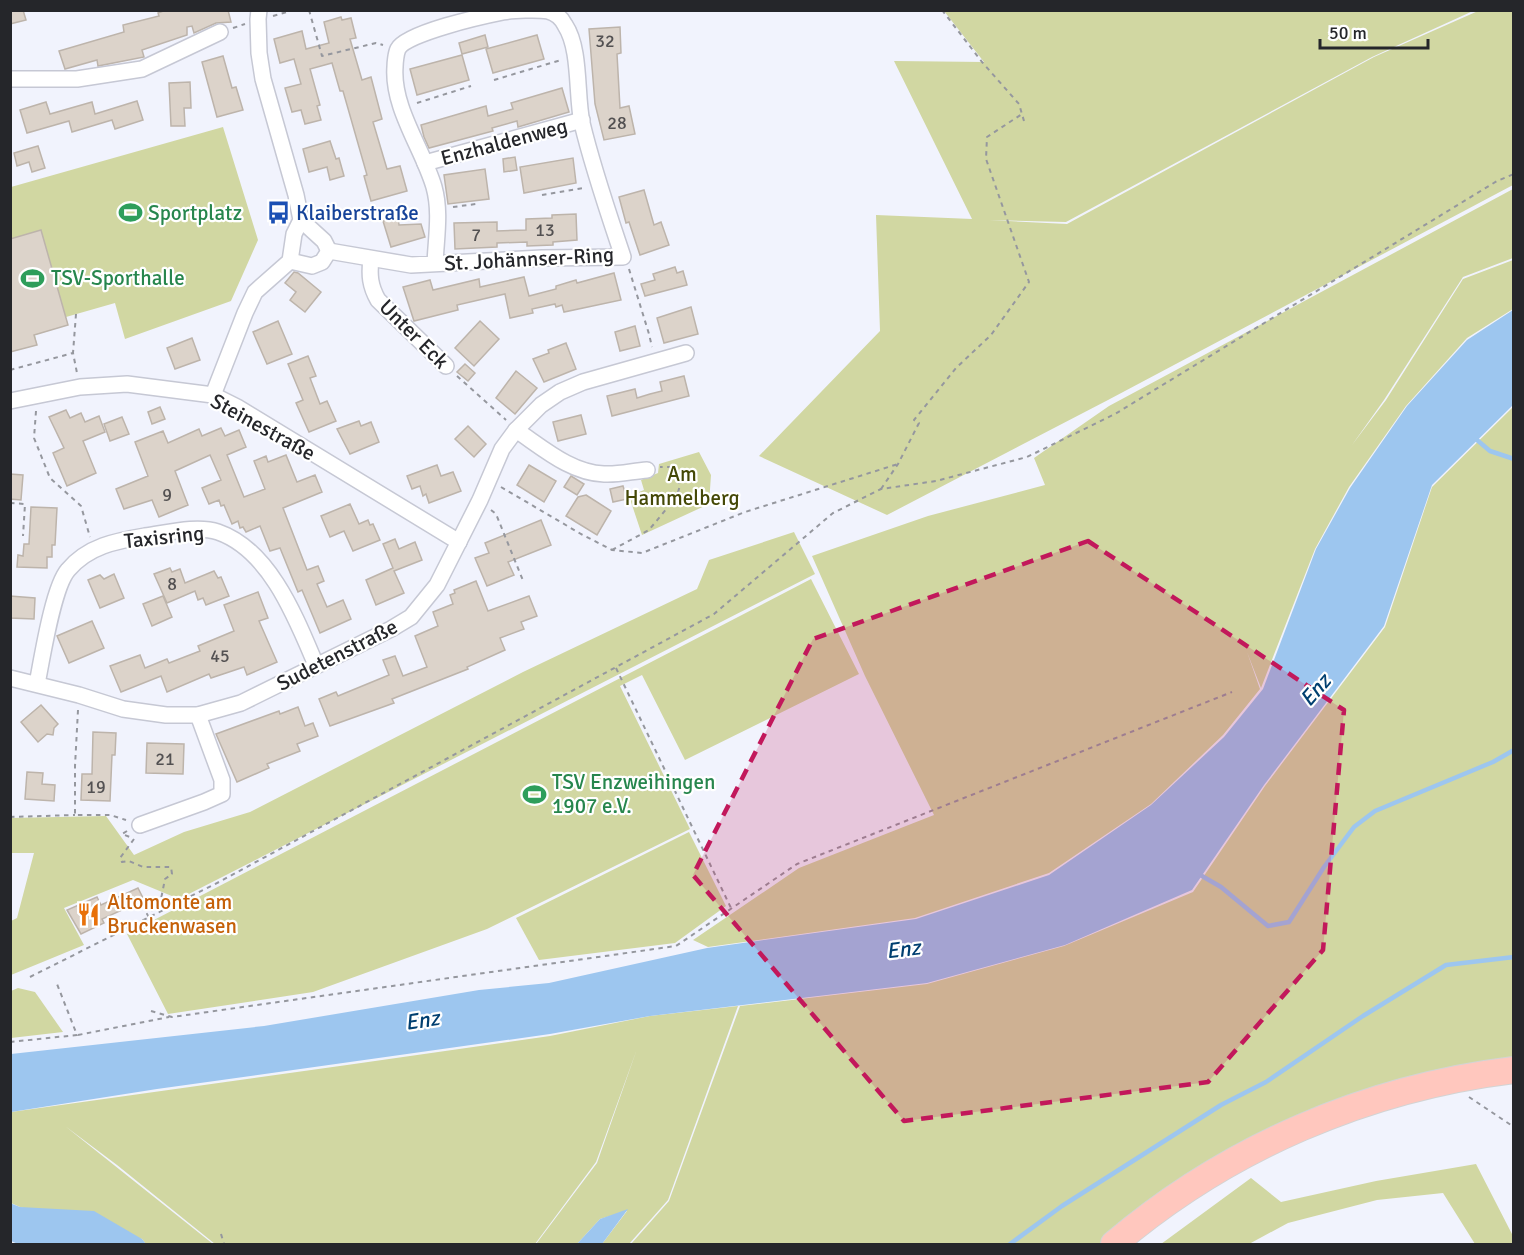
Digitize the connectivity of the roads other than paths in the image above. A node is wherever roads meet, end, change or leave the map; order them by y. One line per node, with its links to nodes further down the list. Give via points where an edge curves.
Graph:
1 (259, 15): 6 (street, via 263,79)
2 (220, 32): 3 (street, via 142,69 77,79)
3 (10, 78)
4 (582, 120): 5 (street, Enzhaldenweg); 5 (street, St. Johännser-Ring, via 575,56 560,17 548,11 506,12 431,31 410,38 398,49 394,68 402,108); 10 (street, St. Johännser-Ring, via 599,186 624,257)
5 (425, 163): 10 (street, St. Johännser-Ring, via 438,209)
6 (301, 220): 7 (street); 9 (street, via 294,234)
7 (329, 251): 8 (street); 9 (street, via 322,262 312,266)
8 (371, 259): 10 (street, St. Johännser-Ring); 12 (street, Unter Eck, via 369,274 378,300)
9 (290, 261): 13 (street, via 255,292)
10 (435, 264)
11 (686, 353): 15 (street, Sudetenstraße, via 560,392)
12 (446, 366)
13 (213, 395): 14 (street, Steinestraße, via 127,384 80,387); 17 (street, Steinestraße)
14 (10, 401)
15 (516, 430): 16 (street, via 561,461 586,471 605,474); 17 (street, Sudetenstraße, via 502,449)
16 (647, 470)
17 (459, 542): 18 (street, Sudetenstraße, via 437,585 411,616)
18 (316, 665): 20 (street, Taxisring, via 291,607 255,557 237,541 217,532 199,530 93,548 67,571 56,598); 21 (street, Sudetenstraße, via 241,703)
19 (10, 678): 20 (street, Sudetenstraße)
20 (37, 684): 21 (street, Sudetenstraße, via 123,709)
21 (198, 715): 22 (street, via 222,780 222,794)
22 (140, 825)
23 (1514, 1070): 24 (main road, via 1456,1079 1368,1102 1291,1132 1231,1161 1156,1211)
24 (1114, 1245)

